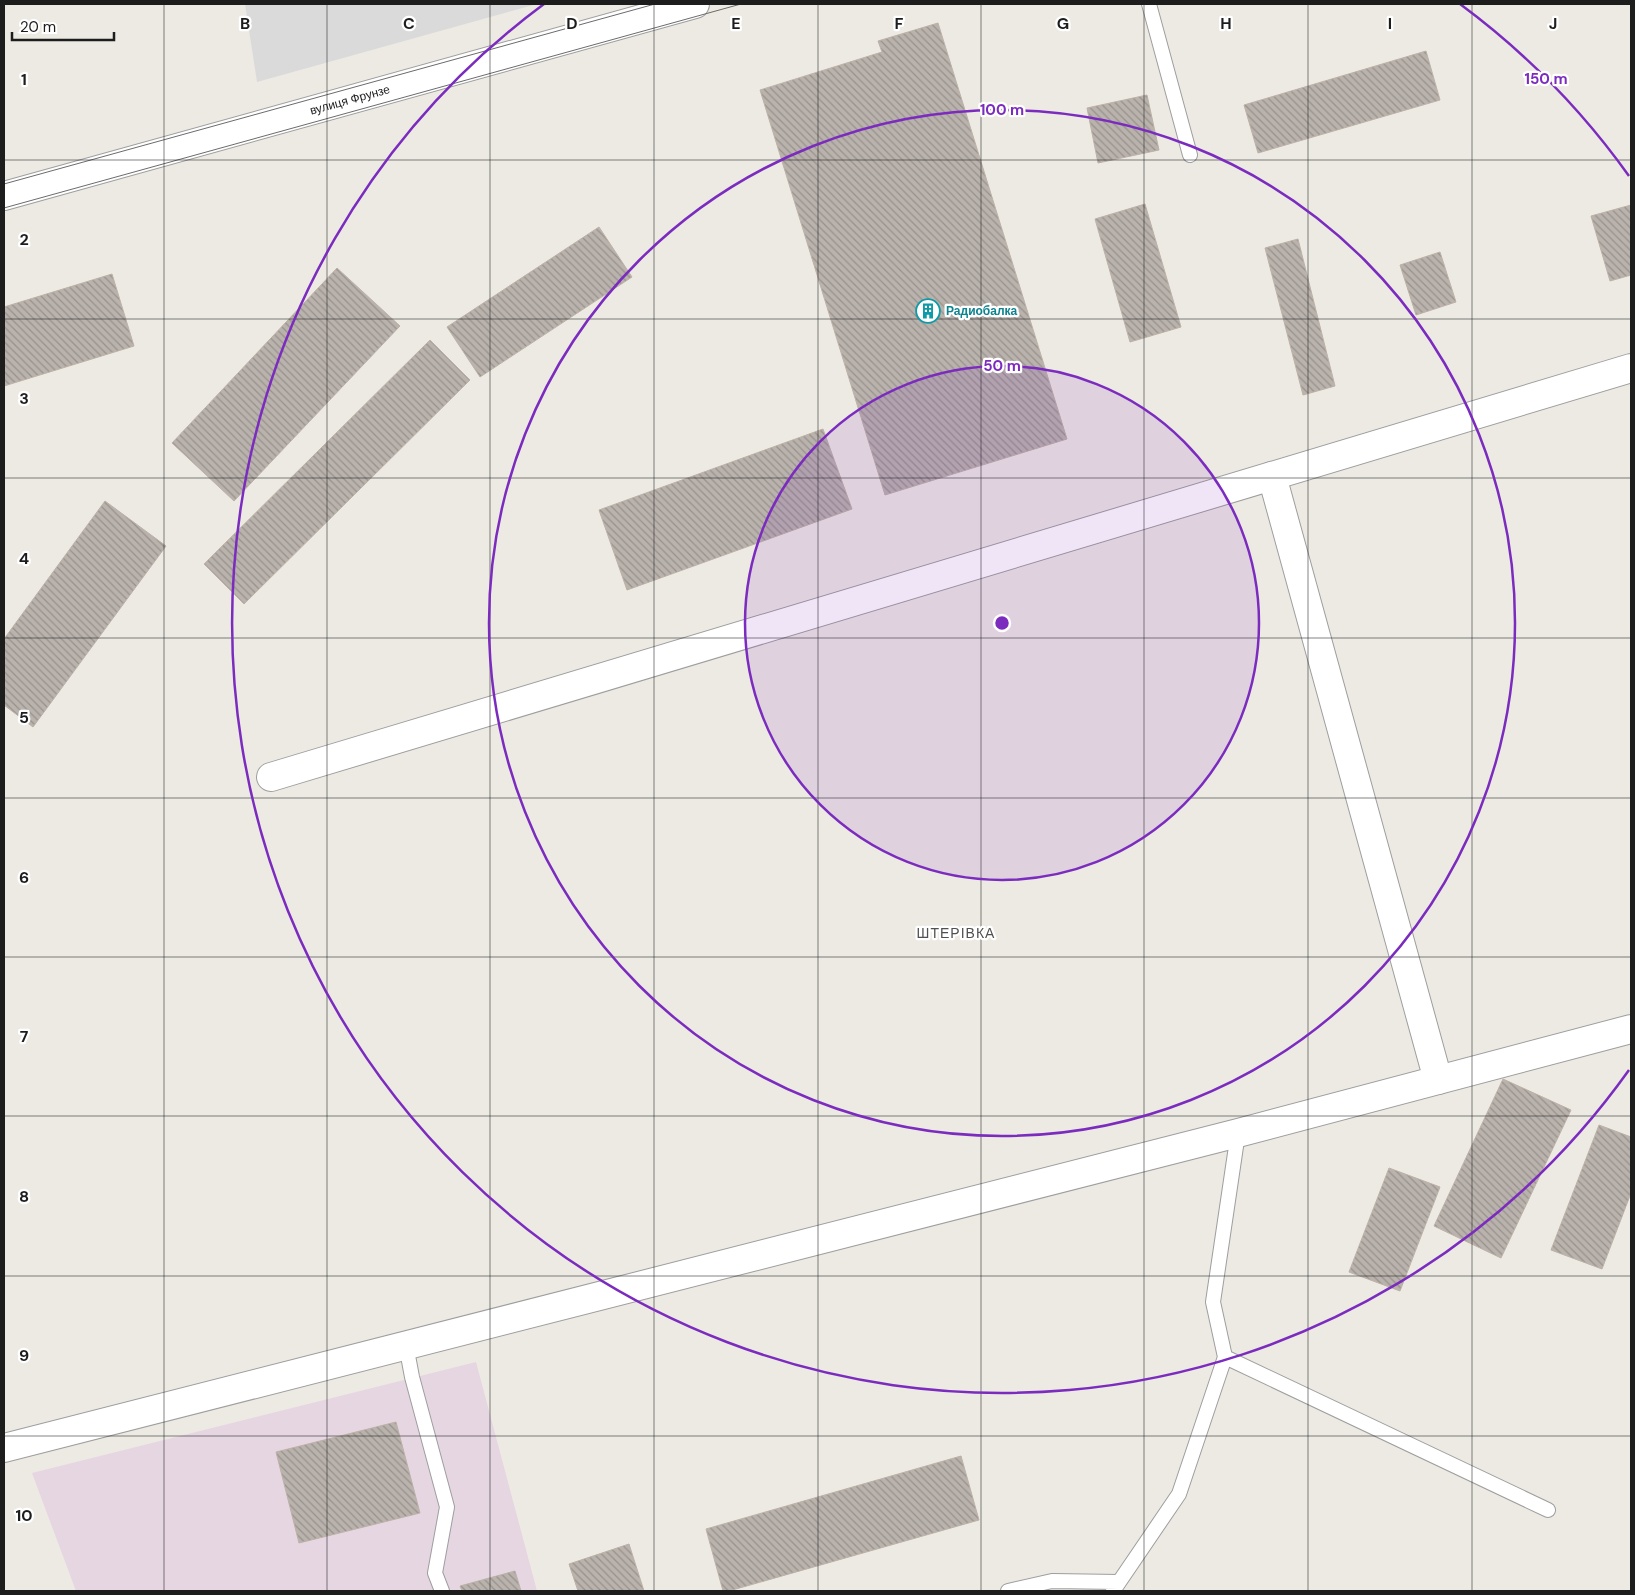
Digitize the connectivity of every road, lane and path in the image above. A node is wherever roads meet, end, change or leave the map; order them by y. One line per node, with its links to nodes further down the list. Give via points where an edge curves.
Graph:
1 (695, 4): 4 (street, вулиця Фрунзе)
2 (1148, 4): 3 (lane)
3 (1190, 155)
4 (4, 196)
5 (1631, 368): 6 (street)
6 (1272, 476): 7 (street); 9 (street)
7 (271, 777)
8 (1631, 1029): 9 (street)
9 (1438, 1080): 10 (street)
10 (1238, 1133): 11 (street); 12 (lane, via 1213,1302)
11 (406, 1345): 13 (street); 16 (lane, via 447,1507 435,1573)
12 (1225, 1357): 14 (lane); 15 (lane, via 1179,1494)
13 (4, 1448)
14 (1548, 1510)
15 (1116, 1587): 17 (lane, via 1052,1580)
16 (442, 1591)
17 (1008, 1591)

